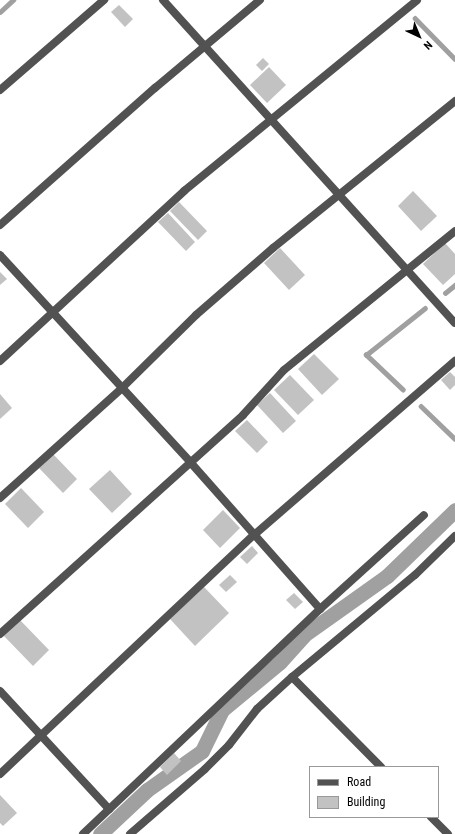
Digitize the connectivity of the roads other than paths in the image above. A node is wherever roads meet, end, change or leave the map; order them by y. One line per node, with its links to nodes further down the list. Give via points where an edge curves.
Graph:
1 (104, 0): 6 (street)
2 (163, 0): 5 (street)
3 (260, 0): 5 (street)
4 (417, 0): 8 (street)
5 (204, 46): 8 (street); 10 (street)
6 (0, 90)
7 (455, 101): 9 (street)
8 (271, 120): 9 (street); 14 (street, via 184,191)
9 (339, 195): 13 (street); 18 (street, via 272,248 196,314)
10 (0, 226)
11 (455, 231): 13 (street)
12 (0, 255): 14 (street)
13 (407, 270): 15 (street); 19 (street, via 284,370 243,415)
14 (54, 313): 16 (street); 18 (street)
15 (455, 323)
16 (0, 361)
17 (455, 361): 22 (street)
18 (122, 388): 19 (street); 20 (street)
19 (191, 463): 22 (street); 25 (street)
20 (0, 498)
21 (424, 515): 24 (street)
22 (254, 535): 24 (street); 28 (street)
23 (455, 536): 26 (street, via 415,575)
24 (320, 609): 31 (street)
25 (0, 634)
26 (292, 677): 29 (street); 34 (street, via 257,710 229,745 205,769)
27 (0, 691): 28 (street)
28 (40, 734): 30 (street); 31 (street)
29 (381, 766)
30 (0, 774)
31 (109, 809): 33 (street)
32 (432, 818): 35 (street)
33 (83, 834)
34 (130, 834)
35 (448, 834)

